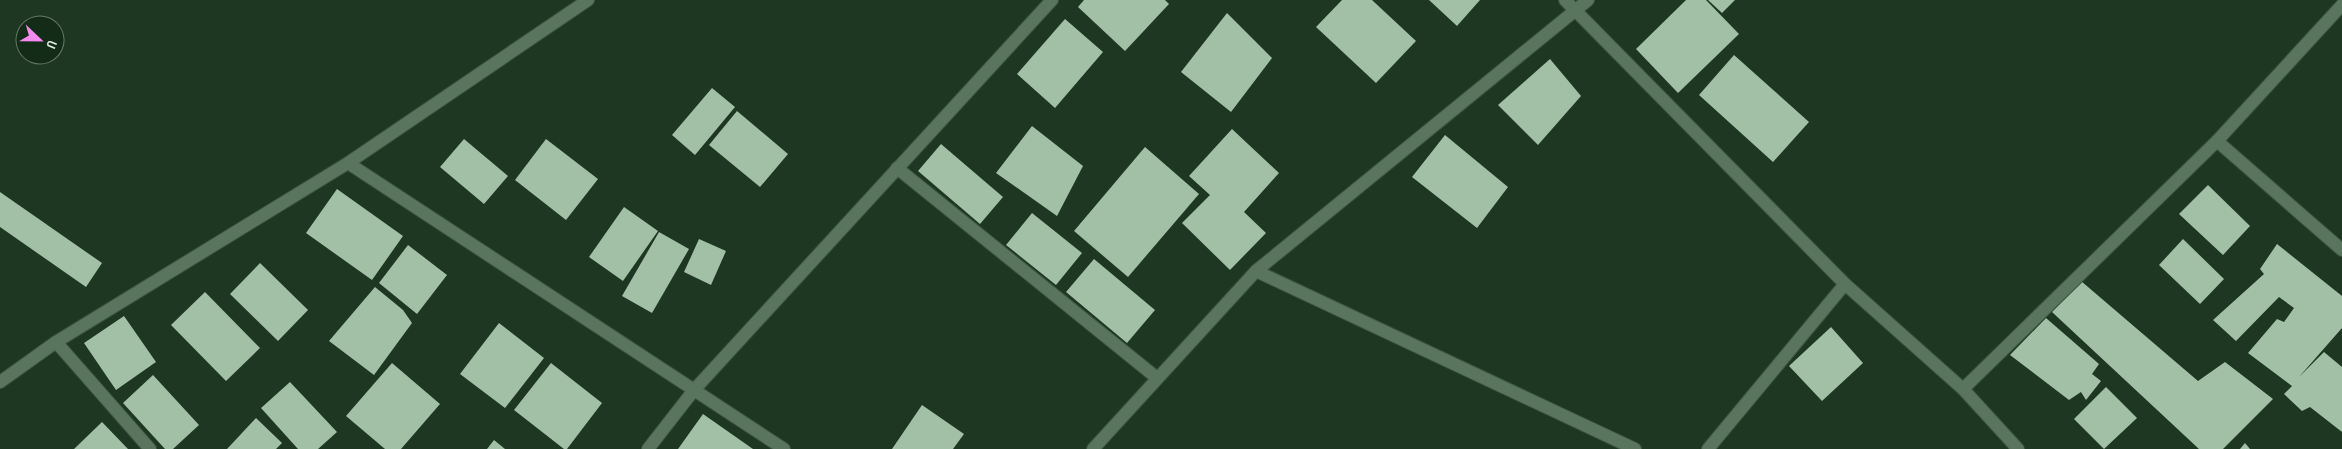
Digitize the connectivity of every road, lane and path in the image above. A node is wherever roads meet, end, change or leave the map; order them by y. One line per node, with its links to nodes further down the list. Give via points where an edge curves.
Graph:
1 (588, 0): 8 (street)
2 (1052, 0): 9 (street)
3 (1565, 0): 6 (street)
4 (1588, 0): 6 (street)
5 (2342, 5): 7 (street)
6 (1575, 11): 11 (street); 12 (street)
7 (2217, 141): 10 (street); 16 (street)
8 (348, 163): 13 (street); 17 (street)
9 (897, 168): 14 (street); 17 (street)
10 (2342, 250)
11 (1256, 271): 14 (street); 22 (street)
12 (1846, 284): 16 (street); 23 (street)
13 (56, 342): 15 (street); 18 (street)
14 (1158, 378): 21 (street)
15 (0, 382)
16 (1963, 389): 24 (street)
17 (694, 390): 19 (street); 20 (street)
18 (150, 449)
19 (648, 449)
20 (784, 449)
21 (1093, 449)
22 (1635, 449)
23 (1708, 449)
24 (2018, 449)

